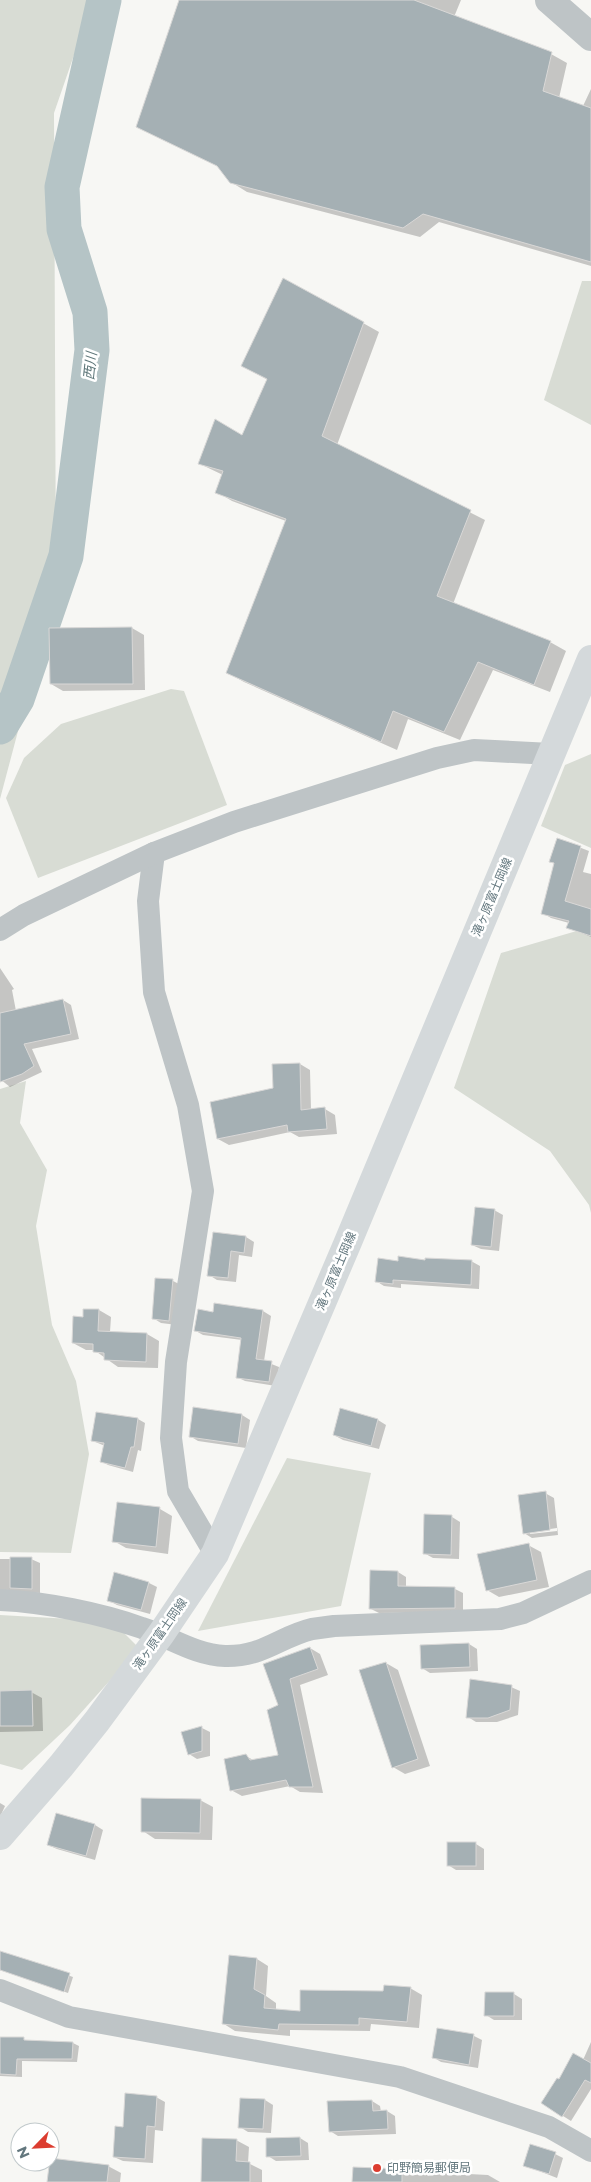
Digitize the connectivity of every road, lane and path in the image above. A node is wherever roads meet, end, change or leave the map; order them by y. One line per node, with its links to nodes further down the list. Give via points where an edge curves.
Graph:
1 (549, 0): 2 (street)
2 (591, 37)
3 (591, 659): 4 (main road, 滝ヶ原富士岡線)
4 (551, 754): 5 (street, via 474,750 437,758 234,822); 7 (main road, 滝ヶ原富士岡線)
5 (154, 853): 6 (street, via 24,915); 7 (street, via 148,901 154,992 188,1105 203,1191 176,1362 171,1438 178,1491)
6 (0, 930)
7 (215, 1554): 10 (main road, 滝ヶ原富士岡線)
8 (591, 1581): 10 (street, via 523,1613 500,1619 326,1627 253,1654 225,1656 203,1653)
9 (0, 1600): 10 (street, via 25,1601 124,1622)
10 (161, 1634): 11 (main road, 滝ヶ原富士岡線, via 67,1758)
11 (0, 1836)
12 (0, 1990): 13 (street, via 70,2017 400,2077 549,2127)
13 (591, 2150)

